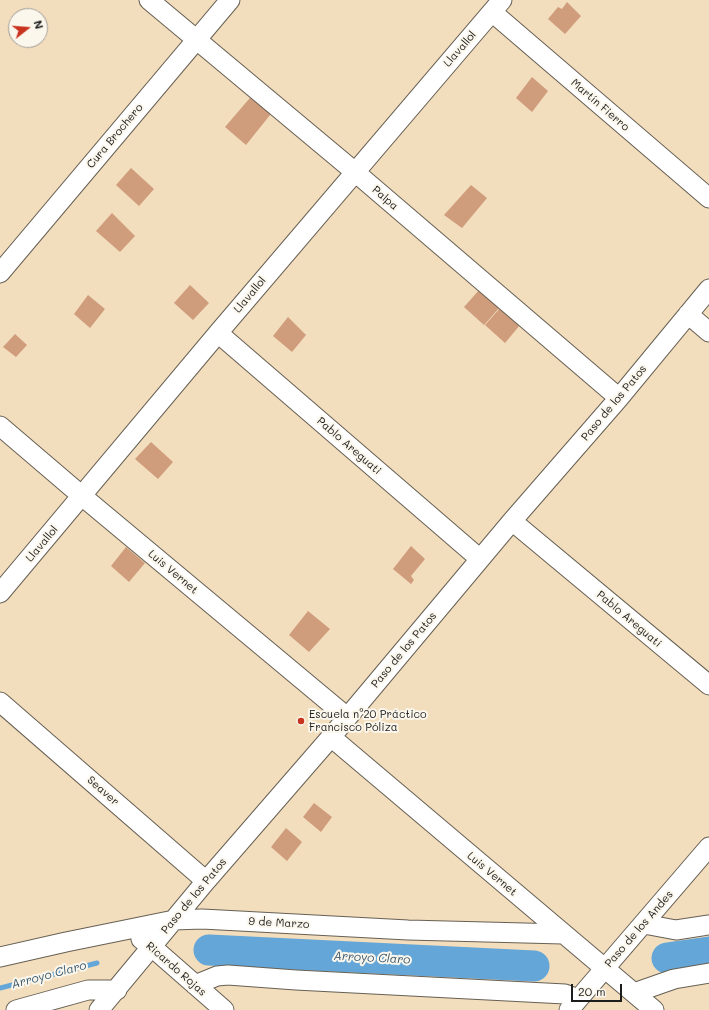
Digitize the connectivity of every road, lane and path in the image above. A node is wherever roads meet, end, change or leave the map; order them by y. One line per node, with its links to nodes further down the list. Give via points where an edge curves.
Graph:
1 (149, 0): 4 (street, Palpa)
2 (230, 0): 4 (street, Cura Brochero)
3 (497, 6): 5 (street, Llavallol); 6 (street, Martín Fierro)
4 (197, 40): 5 (street, Palpa); 7 (street, Cura Brochero)
5 (355, 172): 11 (street, Llavallol); 12 (street, Palpa)
6 (709, 198)
7 (0, 273)
8 (709, 290): 9 (street, Paso de los Patos)
9 (688, 314): 10 (street); 12 (street, Paso de los Patos)
10 (709, 332)
11 (218, 333): 14 (street, Llavallol); 16 (street, Pablo Areguati)
12 (619, 398): 15 (street, Paso de los Patos)
13 (0, 426): 14 (street, Luis Vernet)
14 (82, 496): 17 (street, Llavallol); 20 (street, Luis Vernet)
15 (512, 521): 16 (street, Paso de los Patos); 18 (street, Pablo Areguati)
16 (480, 559): 20 (street, Paso de los Patos)
17 (0, 593)
18 (709, 685)
19 (0, 702): 23 (street, Seaver)
20 (347, 717): 21 (street, Paso de los Patos)
21 (330, 737): 23 (street, Paso de los Patos); 28 (street, Luis Vernet)
22 (709, 847): 25 (street, Paso de los Andes)
23 (206, 881): 24 (street, Paso de los Patos)
24 (174, 920): 27 (street, 9 de Marzo); 28 (street, 9 de Marzo, via 202,919 408,930); 29 (street, Paso de los Patos)
25 (644, 924): 26 (street, via 676,930); 31 (street, Paso de los Andes)
26 (709, 924)
27 (127, 930): 29 (street, Ricardo Rojas); 30 (street, 9 de Marzo)
28 (563, 934): 31 (street, Luis Vernet)
29 (152, 947): 33 (street, Ricardo Rojas); 34 (street, Paso de los Patos)
30 (0, 958)
31 (604, 969): 35 (street, Luis Vernet); 36 (street, Paso de los Andes)
32 (709, 973): 35 (street, via 674,979)
33 (195, 985): 36 (street, via 217,976 228,976 564,994); 39 (street, Ricardo Rojas)
34 (116, 990): 37 (street, via 88,990); 38 (street, Paso de los Patos)
35 (634, 993): 40 (street, Luis Vernet)
36 (574, 1004)
37 (16, 1010)
38 (99, 1010)
39 (224, 1010)
40 (654, 1010)

